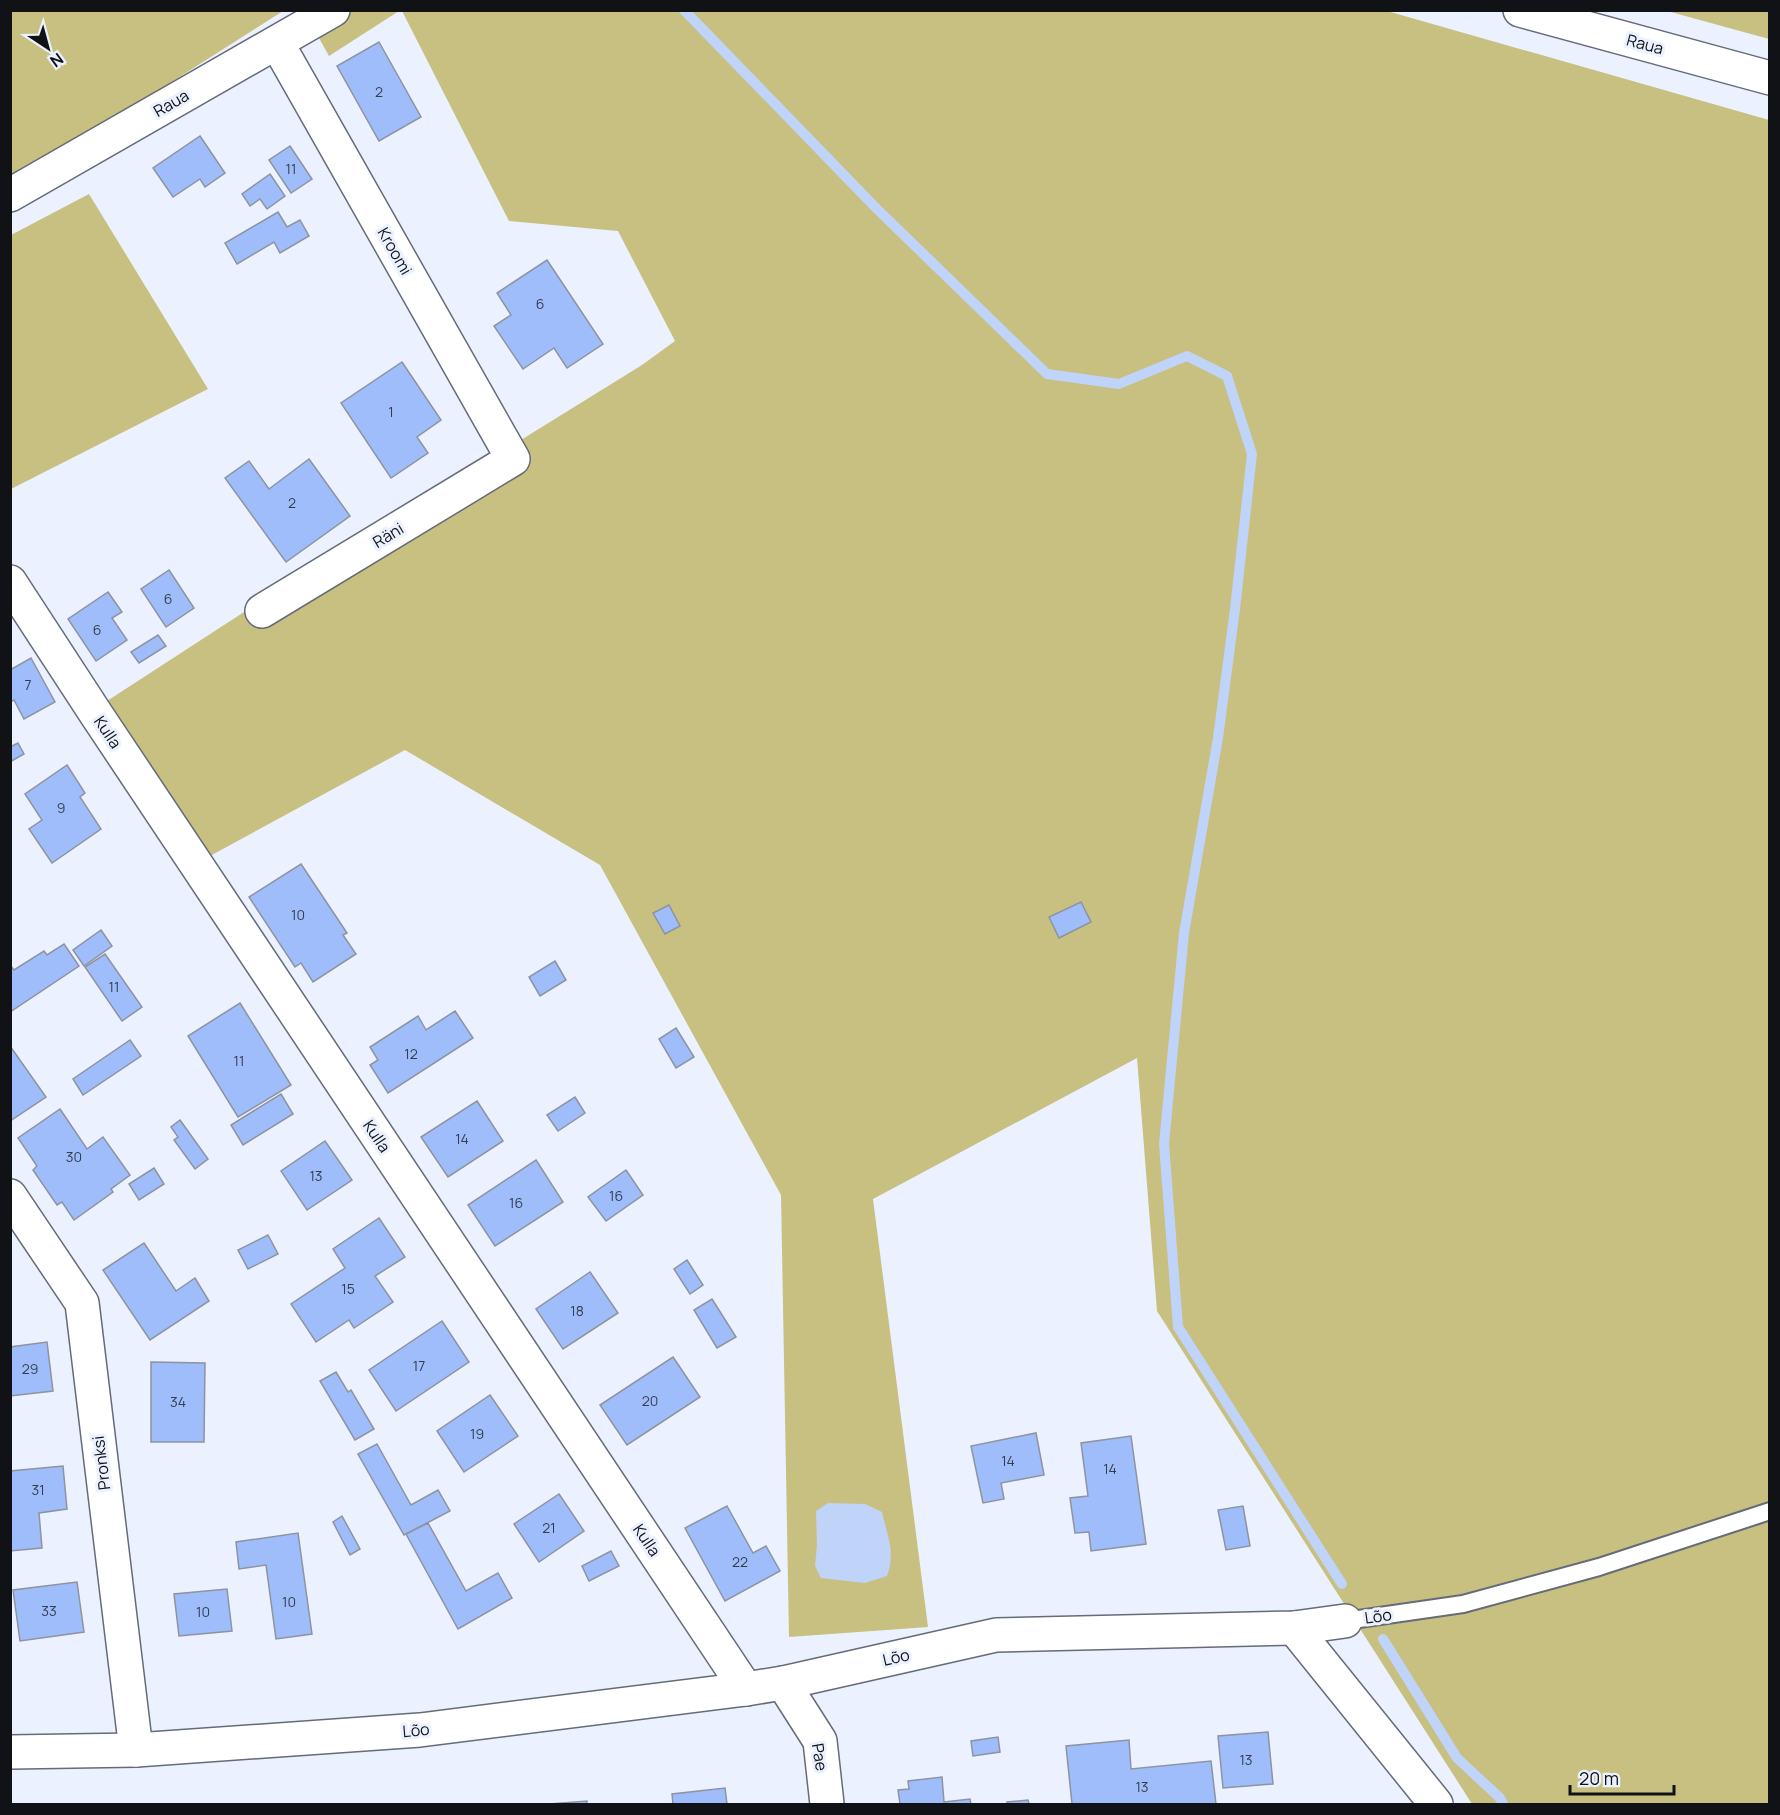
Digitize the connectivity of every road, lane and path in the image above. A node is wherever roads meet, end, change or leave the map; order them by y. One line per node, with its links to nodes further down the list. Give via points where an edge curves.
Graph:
1 (333, 10): 3 (street, Raua)
2 (1520, 10): 4 (street, Raua)
3 (277, 43): 5 (street, Raua); 6 (street, Kroomi)
4 (1770, 78)
5 (10, 195)
6 (513, 459): 8 (street, Räni)
7 (10, 582): 14 (street, Kulla)
8 (262, 611)
9 (10, 1196): 15 (street, Pronksi, via 82,1303)
10 (1770, 1511): 11 (lane, Lõo, via 1599,1567 1463,1604)
11 (1344, 1621): 12 (street, Lõo)
12 (1294, 1628): 13 (street, Lõo, via 996,1635); 18 (street)
13 (783, 1683): 14 (street, Lõo); 17 (street, Pae, via 820,1741)
14 (746, 1689): 15 (street, Lõo, via 420,1730)
15 (136, 1750): 16 (street, Lõo)
16 (10, 1752)
17 (827, 1804)
18 (1436, 1804)

